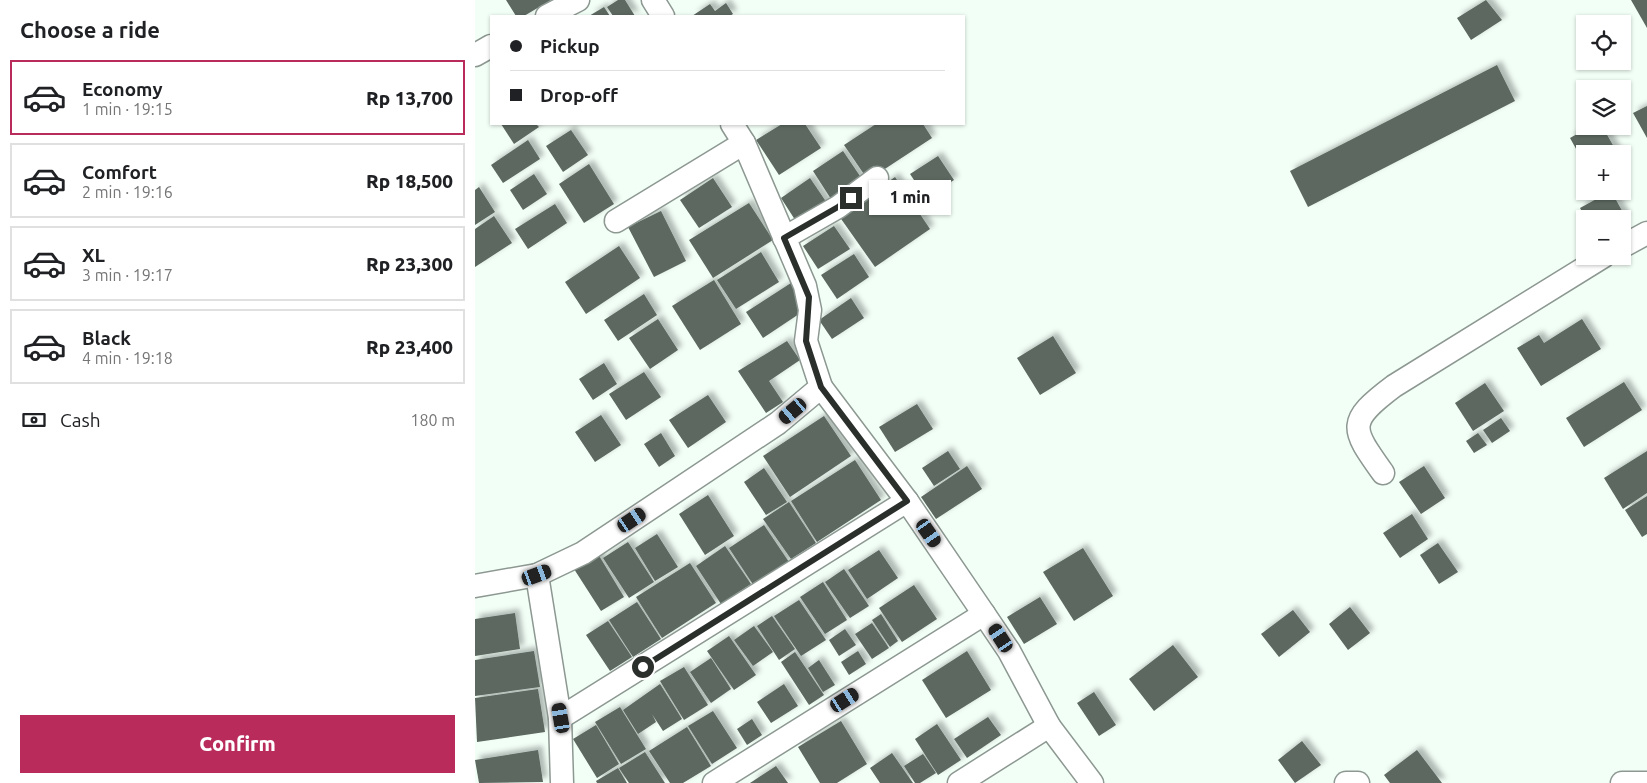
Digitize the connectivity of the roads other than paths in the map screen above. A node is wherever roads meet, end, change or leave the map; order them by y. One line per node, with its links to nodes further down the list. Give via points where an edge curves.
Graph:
1 (578, 0): 3 (street)
2 (653, 0): 4 (street)
3 (549, 15)
4 (662, 15)
5 (490, 47): 6 (street)
6 (475, 55)
7 (738, 133): 9 (street); 11 (street)
8 (877, 178): 11 (street, via 838,207)
9 (616, 221)
10 (1647, 232): 12 (street)
11 (784, 238): 14 (street, via 809,297 806,341)
12 (1631, 241)
13 (1590, 265): 15 (street, via 1394,386 1368,408 1360,420 1358,431 1361,442)
14 (821, 387): 16 (street); 17 (street, via 779,423 583,553)
15 (1383, 473)
16 (907, 501): 19 (street); 20 (street)
17 (537, 575): 18 (street); 20 (street)
18 (475, 586)
19 (984, 614): 21 (street, via 1009,651); 23 (street)
20 (561, 718): 22 (street)
21 (1049, 726): 24 (street); 25 (street)
22 (562, 783)
23 (713, 783)
24 (959, 783)
25 (1092, 783)
26 (1346, 783): 27 (street)
27 (1358, 783)
28 (1621, 783): 29 (street)
29 (1647, 783)

